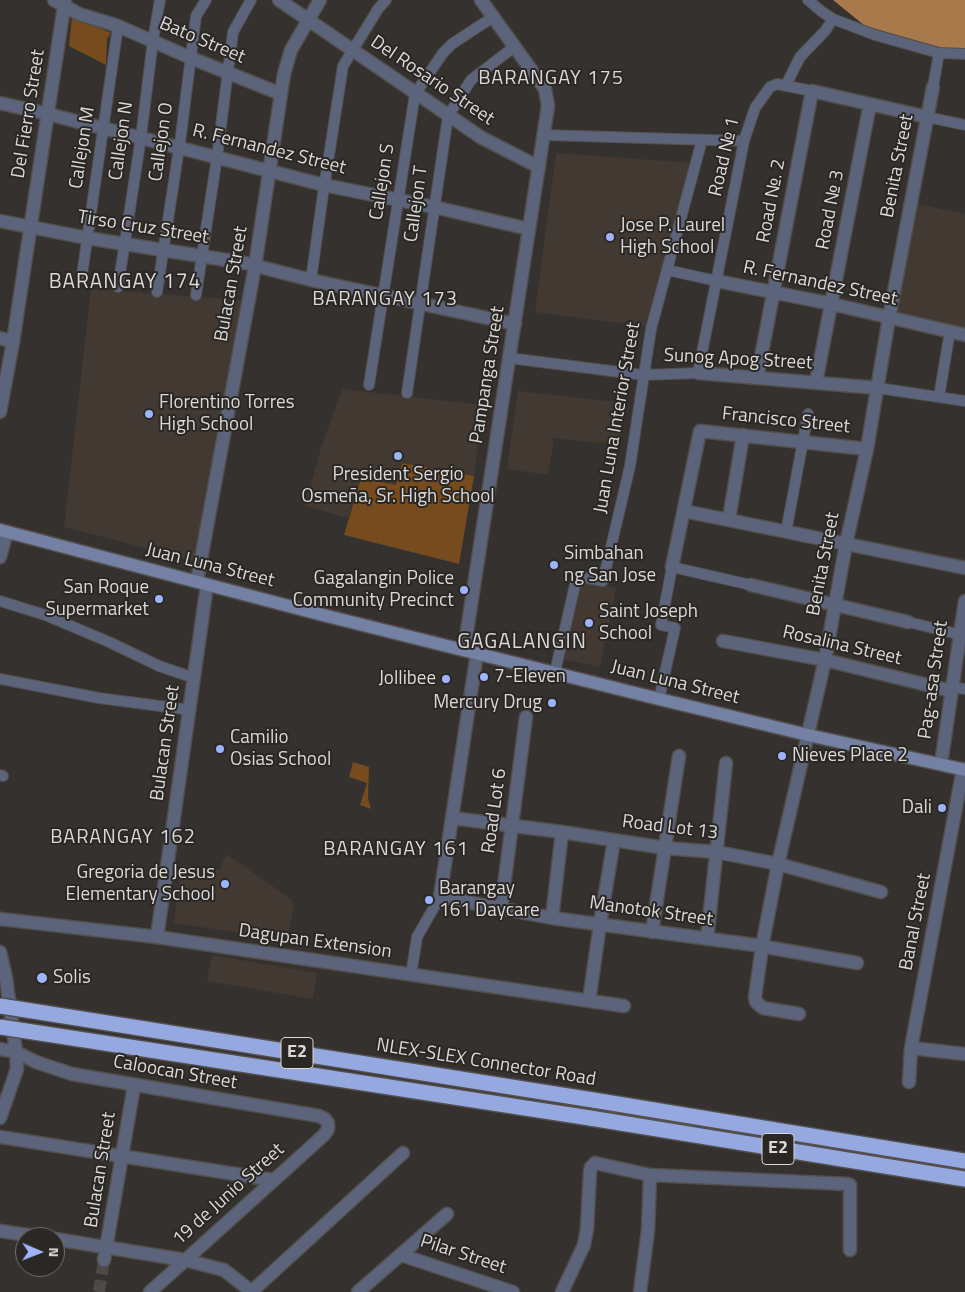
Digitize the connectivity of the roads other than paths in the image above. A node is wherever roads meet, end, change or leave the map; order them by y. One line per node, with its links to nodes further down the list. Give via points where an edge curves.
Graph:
1 (160, 0): 14 (street, Callejon N)
2 (206, 0): 19 (street, Callejon O, via 196,16)
3 (251, 0): 20 (street, via 233,32)
4 (279, 0): 12 (street, Del Rosario Street)
5 (320, 0): 12 (street, Bulacan Street)
6 (386, 0): 16 (street)
7 (481, 0): 10 (street)
8 (808, 0): 11 (street)
9 (61, 2): 13 (street, Bato Street, via 79,14); 28 (street, Del Fierro Street)
10 (493, 17): 15 (street); 25 (street, Callejon S, via 442,53)
11 (833, 19): 17 (street); 21 (street, via 800,56)
12 (308, 20): 16 (street, Del Rosario Street); 24 (street, Bulacan Street, via 291,50)
13 (118, 26): 14 (street, Bato Street); 32 (street, Callejon M)
14 (153, 40): 19 (street, Bato Street); 34 (street, Callejon N)
15 (514, 47): 29 (street, Callejon T, via 471,80); 33 (street, Pampanga Street, via 545,89 548,106)
16 (354, 50): 25 (street, Del Rosario Street); 41 (street, via 343,66)
17 (939, 53): 18 (street); 22 (street)
18 (965, 54)
19 (191, 58): 20 (street, Bato Street); 37 (street, Callejon O)
20 (228, 73): 24 (street, Bato Street); 38 (street)
21 (786, 85): 23 (street); 36 (street, Road № 1, via 770,87 755,108)
22 (933, 87): 30 (street, Benita Street)
23 (812, 91): 27 (street); 58 (street, Road №. 2)
24 (281, 94): 40 (street, Bulacan Street)
25 (415, 94): 29 (street, Del Rosario Street); 42 (street, Callejon S)
26 (0, 103): 28 (street, R. Fernandez Street)
27 (870, 104): 30 (street); 62 (street, Road № 3)
28 (48, 114): 32 (street, R. Fernandez Street); 45 (street, Del Fierro Street)
29 (448, 116): 39 (street, Del Rosario Street); 43 (street, Callejon T)
30 (927, 117): 31 (street); 63 (street, Benita Street)
31 (965, 125)
32 (104, 128): 34 (street, R. Fernandez Street); 47 (street, Callejon M)
33 (544, 135): 35 (street); 39 (street, Pampanga Street)
34 (141, 137): 37 (street, R. Fernandez Street); 48 (street, Callejon N)
35 (702, 140): 36 (street); 52 (street, Juan Luna Interior Street)
36 (744, 140): 55 (street, Road № 1)
37 (179, 147): 38 (street, R. Fernandez Street); 49 (street, Callejon O)
38 (217, 157): 40 (street, R. Fernandez Street); 50 (street)
39 (538, 167): 46 (street, Pampanga Street)
40 (270, 171): 41 (street, R. Fernandez Street); 51 (street, Bulacan Street)
41 (324, 185): 42 (street, R. Fernandez Street); 54 (street)
42 (398, 200): 43 (street, R. Fernandez Street); 60 (street, Callejon S)
43 (434, 207): 46 (street, R. Fernandez Street); 61 (street, Callejon T)
44 (0, 221): 45 (street, Tirso Cruz Street)
45 (30, 228): 47 (street, Tirso Cruz Street); 68 (street, Del Fierro Street)
46 (529, 229): 64 (street, Pampanga Street)
47 (87, 238): 48 (street, Tirso Cruz Street); 53 (street, Callejon M)
48 (124, 244): 49 (street, Tirso Cruz Street); 56 (street, Callejon N)
49 (163, 250): 50 (street, Tirso Cruz Street); 57 (street, Callejon O)
50 (202, 256): 51 (street, Tirso Cruz Street); 59 (street)
51 (254, 266): 54 (street, Tirso Cruz Street); 92 (street, Bulacan Street)
52 (667, 270): 55 (street, R. Fernandez Street); 71 (street, Juan Luna Interior Street)
53 (82, 275)
54 (311, 280): 60 (street, Tirso Cruz Street)
55 (717, 281): 58 (street, R. Fernandez Street); 70 (street, Road № 1)
56 (118, 287)
57 (157, 292)
58 (774, 292): 62 (street, R. Fernandez Street); 72 (street, Road №. 2)
59 (196, 295)
60 (384, 296): 61 (street, Tirso Cruz Street); 74 (street, Callejon S)
61 (420, 304): 64 (street, Tirso Cruz Street); 76 (street, Callejon T)
62 (832, 304): 63 (street, R. Fernandez Street); 73 (street, Road № 3)
63 (889, 318): 65 (street, R. Fernandez Street); 75 (street, Benita Street)
64 (515, 324): 69 (street, Pampanga Street)
65 (950, 331): 66 (street, R. Fernandez Street); 77 (street)
66 (965, 335)
67 (0, 338): 68 (street)
68 (13, 342): 79 (street, Del Fierro Street)
69 (509, 358): 71 (street, Sunog Apog Street); 100 (street, Pampanga Street)
70 (698, 374): 71 (street, Sunog Apog Street); 72 (street, Sunog Apog Street)
71 (643, 375): 102 (street, Juan Luna Interior Street, via 630,466 603,581 577,576)
72 (757, 378): 73 (street, Sunog Apog Street)
73 (816, 382): 75 (street, Sunog Apog Street)
74 (369, 385)
75 (878, 388): 77 (street, Sunog Apog Street); 83 (street, Benita Street)
76 (407, 393)
77 (939, 397): 78 (street, Sunog Apog Street)
78 (965, 401)
79 (0, 412)
80 (808, 414): 82 (street)
81 (743, 435): 82 (street, Francisco Street); 84 (street, Francisco Street, via 700,431); 85 (street)
82 (804, 442): 83 (street, Francisco Street); 87 (street)
83 (867, 449): 88 (street, Benita Street)
84 (684, 511): 85 (street); 90 (street)
85 (729, 519): 87 (street)
86 (4, 531): 89 (street); 92 (main road, Juan Luna Street)
87 (786, 532): 88 (street)
88 (846, 544): 91 (street); 96 (street, Benita Street)
89 (0, 557)
90 (672, 567): 93 (street); 106 (street, via 660,625 675,628)
91 (965, 568)
92 (202, 583): 100 (main road, Juan Luna Street); 103 (street, Bulacan Street)
93 (751, 586): 96 (street)
94 (0, 601): 103 (street, via 45,615 159,666)
95 (965, 601): 98 (street, Pag-asa Street)
96 (834, 605): 97 (street); 101 (street, Benita Street)
97 (908, 622): 98 (street)
98 (962, 636): 105 (street, Pag-asa Street)
99 (723, 641): 101 (street, Rosalina Street)
100 (470, 651): 102 (main road, Juan Luna Street); 114 (street, Pampanga Street)
101 (825, 660): 105 (street, Rosalina Street); 109 (street, Benita Street)
102 (555, 672): 106 (main road, Juan Luna Street)
103 (194, 678): 107 (street, Bulacan Street)
104 (0, 679): 107 (street, via 99,698)
105 (956, 689): 112 (street, Pag-asa Street)
106 (659, 699): 109 (main road, Juan Luna Street)
107 (190, 710): 128 (street, Bulacan Street)
108 (526, 717): 115 (street, Road Lot 6)
109 (808, 735): 112 (main road, Juan Luna Street); 120 (street, Benita Street)
110 (679, 756): 118 (street)
111 (726, 763): 119 (street)
112 (941, 764): 113 (main road, Juan Luna Street)
113 (964, 769): 139 (street, Banal Street)
114 (452, 818): 115 (street, Road Lot 13); 122 (street, Pampanga Street)
115 (511, 826): 116 (street, Road Lot 13); 123 (street, Road Lot 6)
116 (562, 832): 117 (street, Road Lot 13); 125 (street)
117 (614, 840): 118 (street, Road Lot 13); 126 (street)
118 (665, 848): 119 (street, Road Lot 13); 127 (street)
119 (717, 852): 120 (street, Road Lot 13); 129 (street)
120 (778, 864): 121 (street, Road Lot 13); 130 (street, Benita Street)
121 (881, 892)
122 (440, 897): 123 (street, Manotok Street); 133 (street, Pampanga Street, via 417,937)
123 (501, 909): 125 (street, Manotok Street)
124 (0, 918): 128 (street, Dagupan Extension)
125 (552, 918): 126 (street, Manotok Street)
126 (600, 924): 127 (street, Manotok Street); 134 (street)
127 (652, 932): 129 (street, Manotok Street)
128 (157, 937): 133 (street, Dagupan Extension)
129 (707, 939): 130 (street, Manotok Street)
130 (762, 946): 132 (street, Manotok Street); 137 (street, Benita Street, via 756,1002 763,1008)
131 (0, 952): 141 (street)
132 (857, 962)
133 (411, 975): 134 (street, Dagupan Extension)
134 (590, 1001): 136 (street, Dagupan Extension)
135 (0, 1006): 150 (highway, NLEX-SLEX Connector Road / E2, bridge)
136 (624, 1006)
137 (799, 1014)
138 (0, 1027): 152 (highway, NLEX-SLEX Connector Road / E2, bridge)
139 (911, 1048): 142 (street); 143 (street, Banal Street)
140 (0, 1049): 141 (street, Caloocan Street)
141 (16, 1052): 144 (street, Caloocan Street, via 72,1074); 145 (street, via 16,1069)
142 (965, 1054)
143 (909, 1082)
144 (134, 1086): 146 (street, Caloocan Street, via 319,1116); 149 (street, Bulacan Street)
145 (0, 1118)
146 (328, 1124): 153 (street, 19 de Junio Street, via 324,1134)
147 (0, 1137): 149 (street)
148 (403, 1153): 164 (street)
149 (122, 1157): 153 (street); 158 (street, Bulacan Street)
150 (965, 1161)
151 (650, 1175): 159 (street, via 848,1184); 167 (street, via 593,1164 584,1245); 168 (street, via 648,1230)
152 (965, 1179)
153 (273, 1180): 162 (street, 19 de Junio Street)
154 (446, 1214): 160 (street)
155 (0, 1231): 156 (street)
156 (15, 1233)
157 (65, 1241): 158 (street)
158 (107, 1247): 161 (street, Bulacan Street); 162 (street)
159 (850, 1250)
160 (401, 1254): 165 (street); 166 (street, Pilar Street)
161 (104, 1260)
162 (185, 1260): 163 (street, 19 de Junio Street); 164 (street, via 224,1270)
163 (150, 1292)
164 (251, 1292)
165 (358, 1292)
166 (513, 1292)
167 (562, 1292)
168 (640, 1292)

